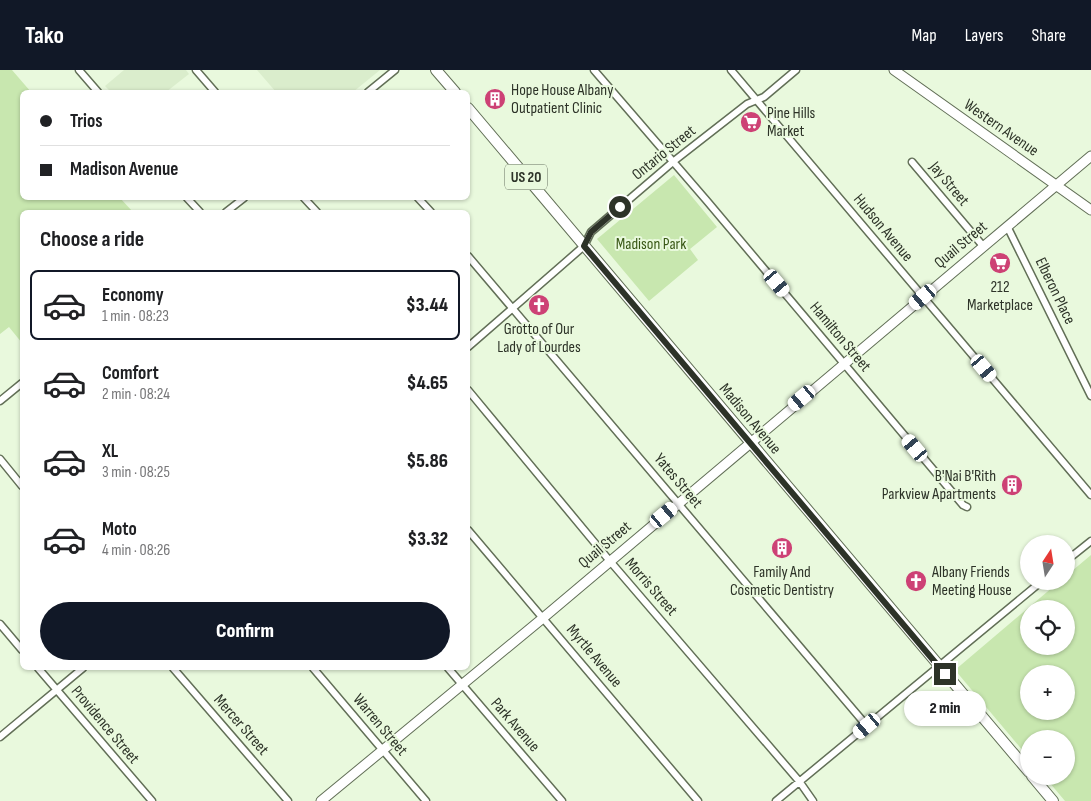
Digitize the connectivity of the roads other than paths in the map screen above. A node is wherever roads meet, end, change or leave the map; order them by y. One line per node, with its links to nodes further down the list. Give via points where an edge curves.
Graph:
1 (79, 70): 9 (street)
2 (196, 70): 10 (street)
3 (395, 70): 11 (street)
4 (436, 70): 12 (main road)
5 (594, 70): 16 (street, Hamilton Street)
6 (730, 70): 13 (street, Hudson Avenue)
7 (796, 70): 13 (street, Ontario Street)
8 (894, 70): 18 (street, Western Avenue)
9 (96, 90)
10 (213, 90)
11 (370, 90)
12 (453, 90)
13 (757, 100): 16 (street, Ontario Street, via 747,104); 32 (street, Hudson Avenue)
14 (470, 110): 29 (main road, Madison Avenue / US 20)
15 (1091, 156): 18 (street, Quail Street)
16 (674, 162): 29 (street, Ontario Street, via 591,232); 35 (street, Hamilton Street)
17 (912, 162): 30 (street, Jay Street)
18 (1056, 185): 27 (street, Western Avenue); 28 (street, Quail Street)
19 (189, 200): 23 (street)
20 (241, 200): 24 (street)
21 (306, 200): 25 (street)
22 (420, 200): 26 (street)
23 (198, 210)
24 (229, 210)
25 (315, 210)
26 (429, 210)
27 (1091, 210)
28 (1007, 226): 30 (street, Quail Street); 38 (street, Elberon Place)
29 (584, 246): 33 (street, Ontario Street); 40 (main road, Madison Avenue / US 20)
30 (983, 246): 32 (street, Quail Street)
31 (470, 258): 33 (street, Yates Street)
32 (923, 297): 35 (street, Quail Street); 43 (street, Hudson Avenue)
33 (512, 309): 34 (street, Ontario Street); 44 (street, Yates Street)
34 (470, 345)
35 (844, 362): 40 (street, Quail Street); 45 (street, Hamilton Street)
36 (20, 385): 39 (street)
37 (470, 392): 49 (street, Morris Street)
38 (1091, 396)
39 (0, 401)
40 (750, 442): 44 (street, Quail Street); 54 (main road, Madison Avenue / US 20)
41 (0, 459): 42 (street)
42 (20, 484)
43 (1091, 495)
44 (679, 503): 49 (street, Quail Street); 62 (street, Yates Street)
45 (967, 507)
46 (470, 532): 51 (street, Myrtle Avenue)
47 (1091, 540): 48 (street)
48 (1075, 553)
49 (609, 560): 51 (street, Quail Street); 66 (street, Morris Street)
50 (1031, 590): 54 (street)
51 (543, 618): 60 (street, Quail Street); 73 (street, Myrtle Avenue)
52 (0, 624): 53 (street)
53 (20, 648)
54 (939, 666): 62 (street); 65 (main road, Madison Avenue / US 20)
55 (40, 670): 61 (street, Providence Street)
56 (81, 670): 61 (street)
57 (175, 670): 69 (street, Mercer Street)
58 (315, 670): 64 (street, Warren Street)
59 (450, 670): 60 (street, Park Avenue)
60 (461, 684): 64 (street, Quail Street); 72 (street, Park Avenue)
61 (57, 690): 63 (street); 68 (street, Providence Street)
62 (867, 726): 66 (street)
63 (0, 737)
64 (382, 750): 70 (street, Quail Street); 71 (street, Warren Street)
65 (1020, 761)
66 (799, 781): 74 (street); 75 (street, Morris Street)
67 (1040, 785): 76 (main road)
68 (152, 801)
69 (288, 801)
70 (321, 801)
71 (426, 801)
72 (562, 801)
73 (698, 801)
74 (776, 801)
75 (813, 801)
76 (1053, 801)

